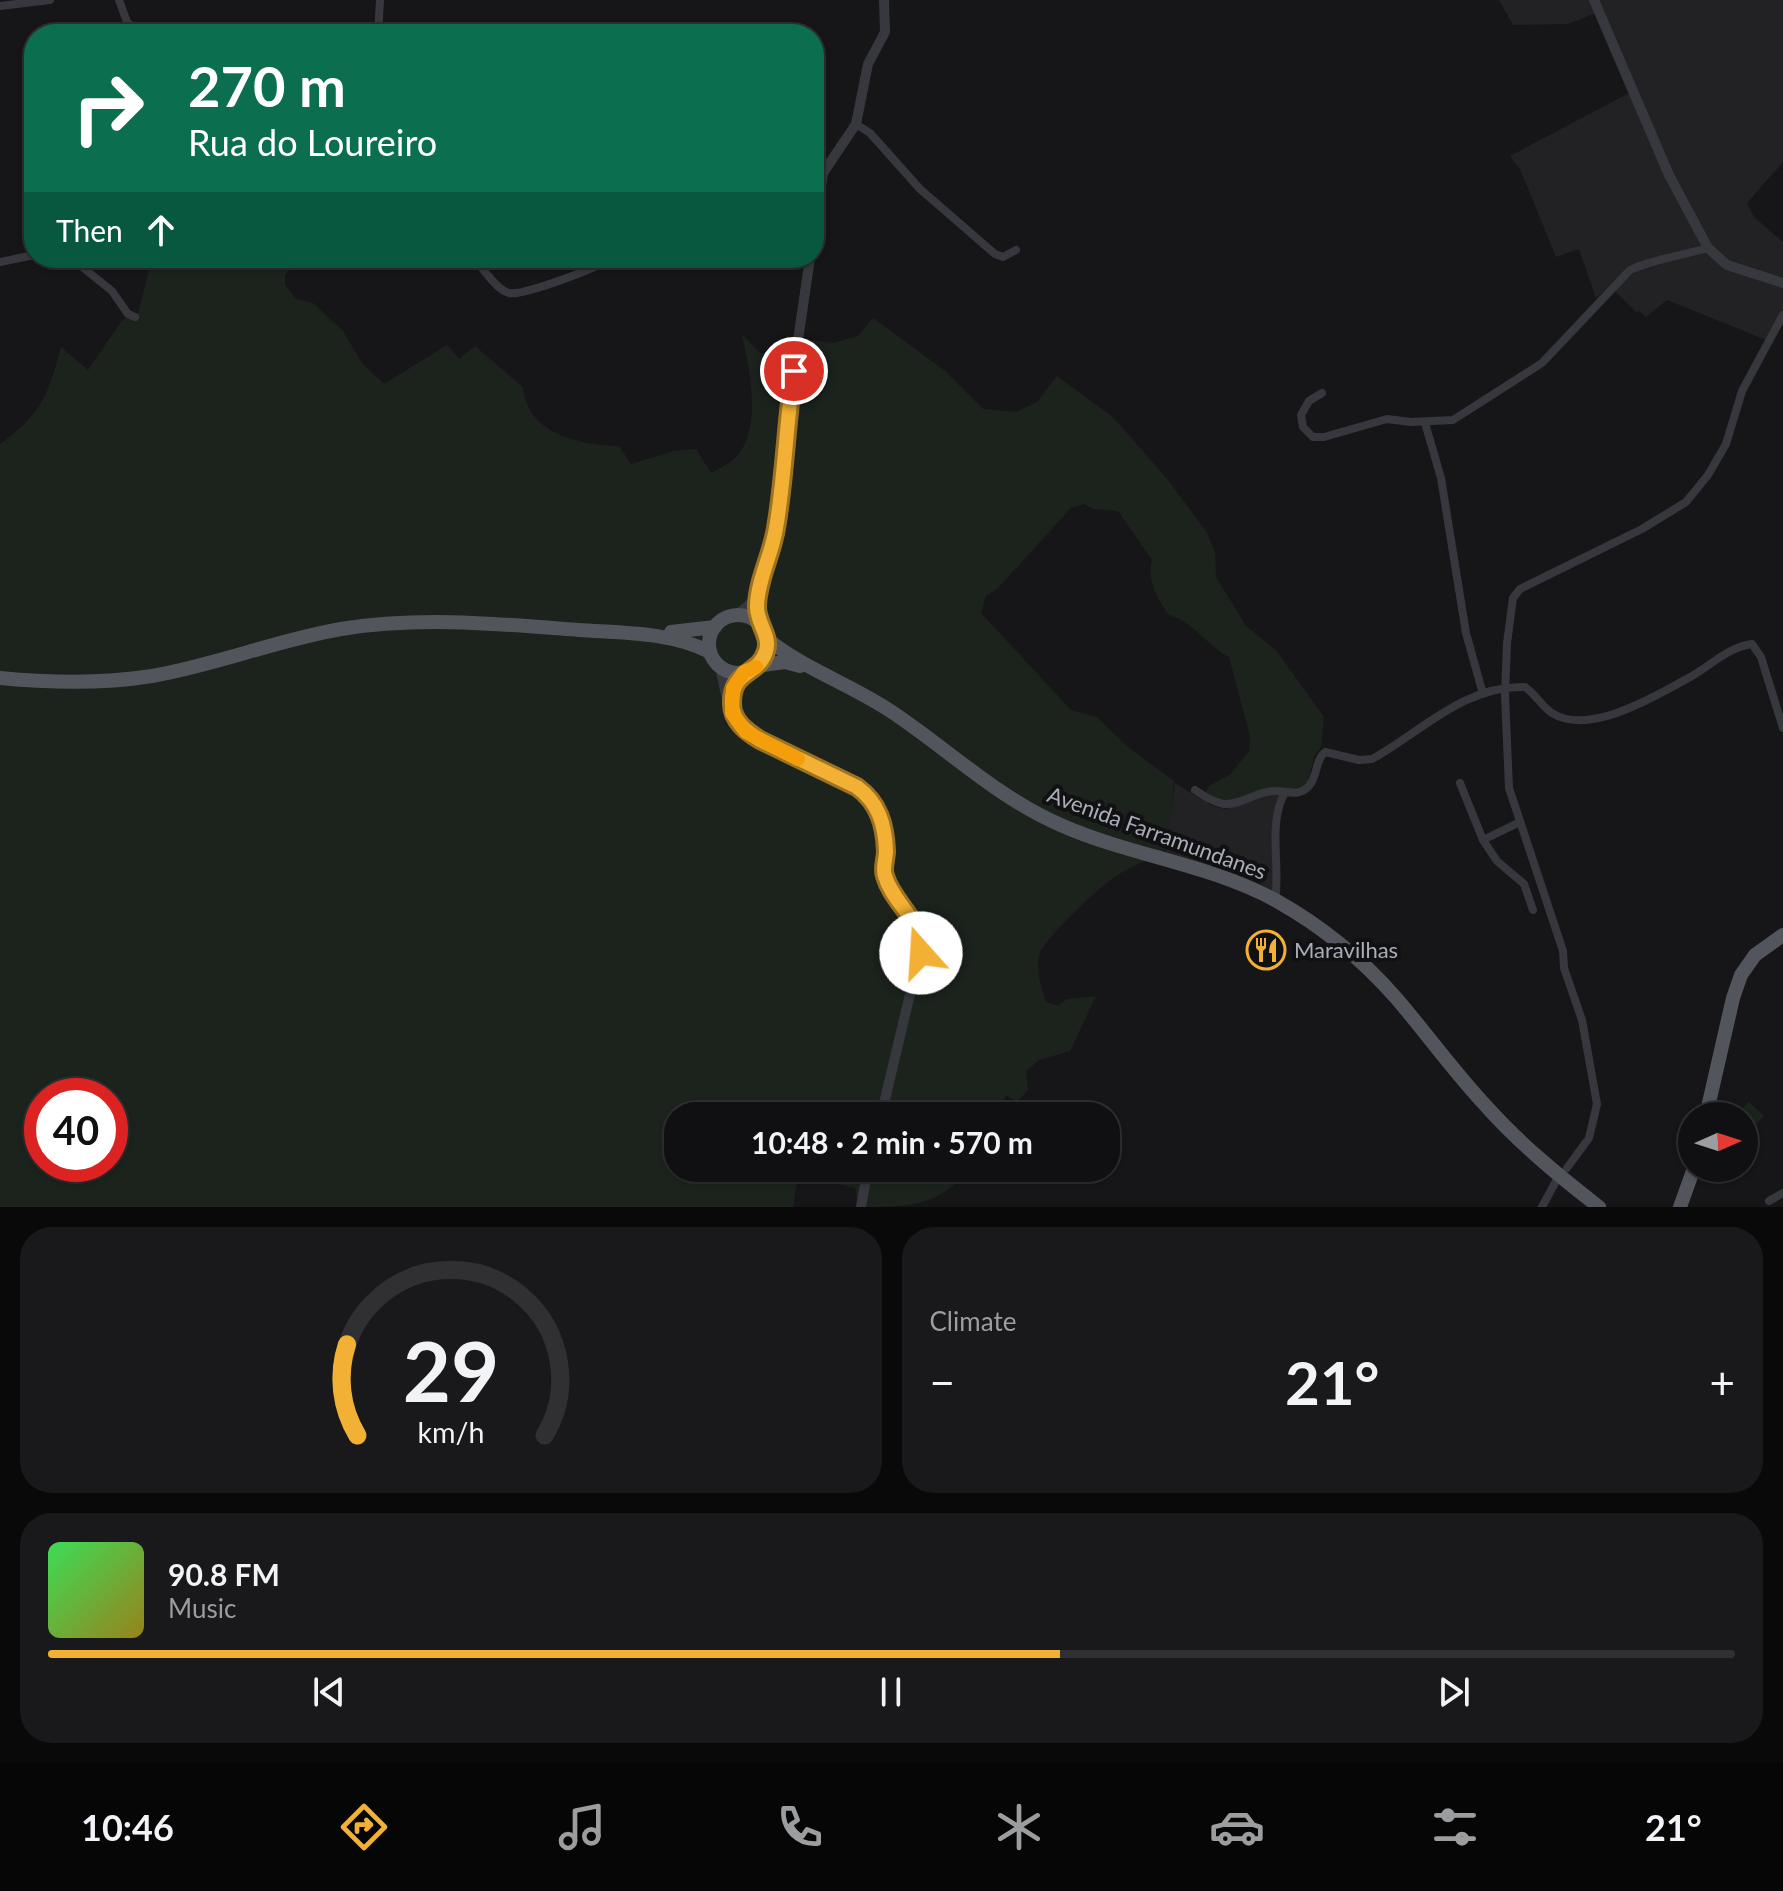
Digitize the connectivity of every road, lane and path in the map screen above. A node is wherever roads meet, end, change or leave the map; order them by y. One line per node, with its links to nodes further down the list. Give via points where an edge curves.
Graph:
1 (50, 0): 6 (street)
2 (119, 0): 7 (street)
3 (380, 0): 8 (street)
4 (884, 0): 9 (street, via 885,32 868,64)
5 (1594, 0): 11 (street, via 1669,175)
6 (0, 6)
7 (129, 24)
8 (378, 24)
9 (856, 124): 10 (street); 12 (street, via 944,212 995,254)
10 (824, 167)
11 (1708, 248): 19 (street, via 1727,265); 23 (street, via 1630,270 1542,363 1453,420)
12 (1016, 250)
13 (24, 257): 14 (street)
14 (0, 262)
15 (83, 268): 21 (street)
16 (482, 268): 17 (street, via 501,289 515,293)
17 (594, 268)
18 (809, 268): 24 (street, via 780,506)
19 (1783, 283)
20 (1783, 315): 35 (street, via 1742,391 1726,444 1686,502 1520,589 1513,598)
21 (135, 317)
22 (1322, 393): 23 (street, via 1301,415 1313,437 1387,419)
23 (1425, 423): 36 (street, via 1441,478 1466,633)
24 (761, 583): 25 (street); 26 (street)
25 (737, 615): 26 (main road); 27 (main road)
26 (758, 622): 29 (main road)
27 (715, 627): 28 (main road); 30 (main road)
28 (624, 633): 30 (main road, via 683,641); 34 (main road, via 381,624 340,629 153,676 69,683)
29 (767, 639): 32 (main road, via 765,654); 33 (main road, Avenida Farramundanes)
30 (710, 652): 31 (main road)
31 (720, 667): 32 (main road, via 735,673); 37 (street)
32 (750, 669): 33 (main road, via 785,662); 37 (street, via 733,688)
33 (824, 672): 46 (main road, Avenida Farramundanes, via 892,711 987,783 1043,817 1096,839 1221,876)
34 (0, 678)
35 (1505, 689): 36 (street); 38 (street, via 1525,687 1552,714 1588,721 1630,707 1752,644); 42 (street, via 1509,788)
36 (1483, 694): 41 (street, via 1443,711 1372,759 1325,752 1309,786 1298,793)
37 (732, 713): 49 (street, via 746,732 871,796 879,811 884,875 922,944)
38 (1783, 728)
39 (1460, 783): 43 (street)
40 (1195, 790): 41 (street, via 1225,804)
41 (1285, 792): 46 (street, via 1277,822)
42 (1520, 822): 43 (street); 44 (street)
43 (1483, 840): 45 (street)
44 (1538, 872): 45 (street); 51 (street, via 1579,1007 1597,1104 1589,1138)
45 (1519, 879): 47 (street)
46 (1275, 900): 52 (main road, Avenida Farramundanes, via 1364,965)
47 (1533, 910)
48 (1783, 935): 50 (main road, via 1755,955 1741,975)
49 (884, 1102)
50 (1709, 1102)
51 (1567, 1168)
52 (1553, 1175): 59 (street); 60 (main road, Avenida Farramundanes)
53 (865, 1182): 58 (street)
54 (1688, 1182): 57 (main road)
55 (1783, 1193): 56 (street)
56 (1769, 1201)
57 (1680, 1203)
58 (861, 1207)
59 (1542, 1207)
60 (1599, 1207)

